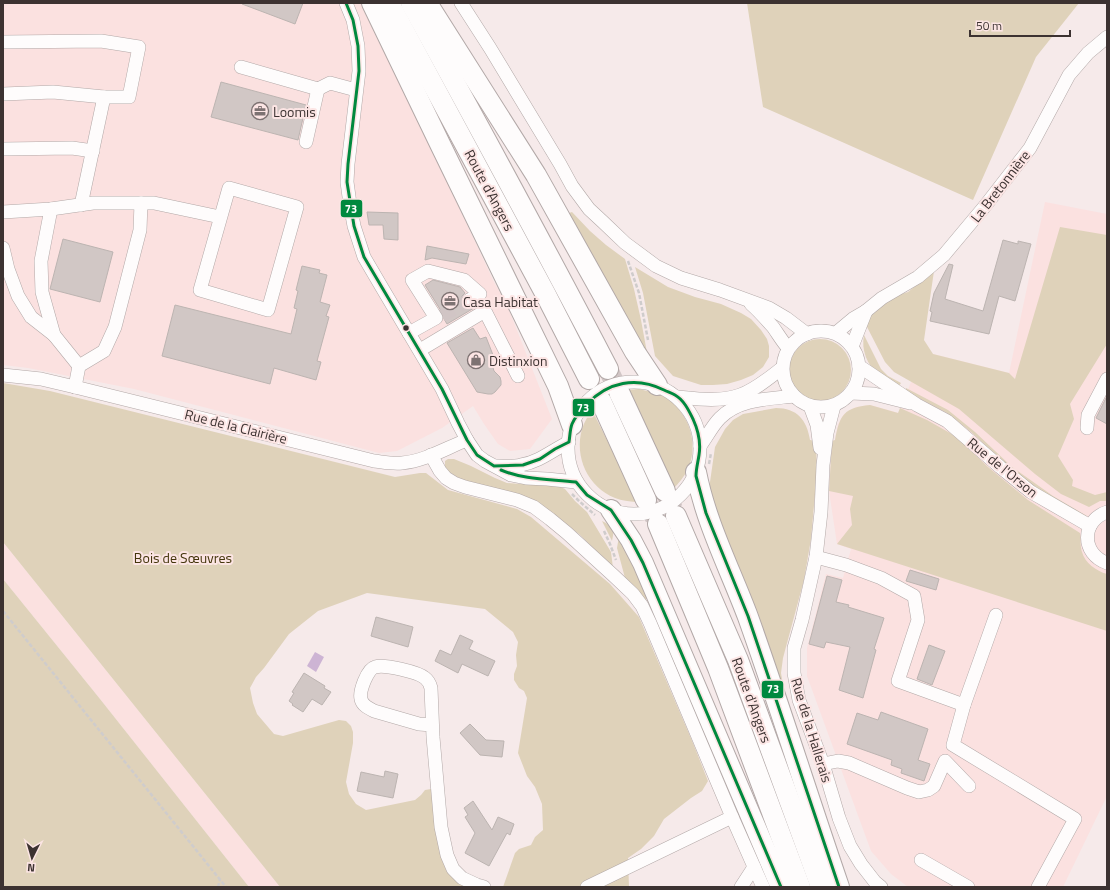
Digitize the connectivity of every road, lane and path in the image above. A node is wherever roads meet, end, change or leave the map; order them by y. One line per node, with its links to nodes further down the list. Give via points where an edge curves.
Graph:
1 (346, 3): 11 (street, via 353,20 358,46 359,71)
2 (372, 3): 52 (highway, via 558,386)
3 (389, 3): 40 (highway, Route d'Angers)
4 (411, 3): 36 (highway, Route d'Angers, via 517,196)
5 (427, 3): 41 (highway, via 536,175 635,352)
6 (461, 3): 23 (street, via 572,186 589,209 656,266 681,278)
7 (1107, 37): 25 (street, La Bretonnière, via 1088,53 1069,75 1030,148 944,255 918,277 882,298)
8 (3, 42): 13 (street, via 101,41 139,47 128,97)
9 (241, 67): 10 (street)
10 (318, 89): 11 (street, via 330,82); 14 (street)
11 (356, 90): 27 (street, via 347,182 354,226 364,257)
12 (3, 94): 13 (street, via 53,92)
13 (104, 97): 16 (street)
14 (306, 142)
15 (3, 149): 16 (street, via 72,148)
16 (93, 151): 18 (street)
17 (141, 203): 18 (street); 21 (street, via 154,203); 33 (street, via 140,230 116,327 104,351)
18 (81, 205): 19 (street)
19 (51, 209): 20 (street); 29 (street, via 42,261 42,292)
20 (3, 212)
21 (220, 217): 21 (street, via 200,290 268,310 297,207 228,188)
22 (3, 248): 29 (street, via 18,296 31,317)
23 (747, 299): 28 (street, via 769,308); 31 (street)
24 (469, 300): 27 (street, via 480,294 464,280 428,271 412,280 439,317)
25 (866, 311): 26 (street, La Bretonnière); 30 (street, La Bretonnière)
26 (836, 332): 28 (street, via 811,331); 30 (street)
27 (409, 333): 32 (street)
28 (807, 334): 31 (street)
29 (54, 335): 33 (street)
30 (853, 344): 34 (street)
31 (788, 348): 35 (street)
32 (420, 350): 38 (street, via 485,311); 53 (street)
33 (79, 366): 42 (street)
34 (859, 366): 44 (street, via 859,376); 48 (street, Rue de l'Orson)
35 (782, 368): 45 (street, via 787,386); 46 (street, via 740,395 714,400)
36 (608, 370)
37 (3, 374): 42 (street, Rue de la Clairière)
38 (518, 376)
39 (1107, 378): 51 (street, via 1088,415)
40 (589, 379)
41 (657, 385): 46 (street); 52 (street, via 638,382 607,388 581,411)
42 (75, 387): 55 (street, Rue de la Clairière, via 374,461 402,463)
43 (619, 392): 60 (highway)
44 (851, 393): 48 (street, Rue de l'Orson, via 874,394); 50 (street, via 844,401)
45 (794, 396): 49 (street); 54 (street, via 757,400 730,409 715,424)
46 (678, 397): 54 (street, via 694,420)
47 (600, 401): 61 (highway)
48 (917, 405): 66 (street, Rue de l'Orson, via 947,421 1031,492)
49 (810, 406): 50 (street); 56 (street, Rue de la Hallerais, via 817,424)
50 (834, 406): 56 (street, Rue de la Hallerais)
51 (1087, 428)
52 (570, 433): 57 (street, via 555,449 540,459 512,466); 59 (street, via 568,453)
53 (467, 440): 55 (street, Rue de la Clairière); 57 (street, via 477,455)
54 (700, 446): 58 (street)
55 (431, 455): 69 (street, via 440,471 454,483 534,507)
56 (823, 465): 67 (street, Rue de la Hallerais)
57 (494, 466): 59 (street, via 511,475 526,478)
58 (696, 472): 64 (street, via 679,497 668,506 654,512 623,512); 89 (highway, via 706,513 748,616)
59 (576, 482): 64 (street, via 597,502)
60 (665, 491)
61 (646, 500)
62 (1107, 512): 66 (street, via 1099,515)
63 (676, 516): 88 (highway, Route d'Angers, via 738,660)
64 (601, 517): 69 (path, via 614,552); 86 (highway, via 631,540 643,563)
65 (658, 524): 87 (highway, Route d'Angers, via 718,668)
66 (1090, 526): 68 (street, via 1088,540 1092,553)
67 (816, 557): 72 (street, via 881,578 914,596 918,620 898,681); 74 (street, Rue de la Hallerais, via 794,648 794,673 800,700)
68 (1107, 563)
69 (618, 579): 76 (street, via 642,606)
70 (3, 611): 79 (path)
71 (996, 615): 72 (street)
72 (964, 705): 92 (street, via 953,745 1075,819)
73 (432, 725): 73 (street, via 429,681 414,672 383,666 370,670 360,698 367,708 419,724); 82 (street, via 441,827 447,856 452,869 462,878)
74 (823, 764): 75 (street, via 838,761 849,763 919,792 934,786 945,761); 90 (street, Rue de la Hallerais, via 850,846 861,864)
75 (969, 786)
76 (732, 817): 78 (street); 83 (street)
77 (920, 860): 91 (street)
78 (754, 867): 84 (street); 85 (street)
79 (220, 880): 80 (path); 81 (path)
80 (218, 887)
81 (226, 887)
82 (484, 887)
83 (587, 887)
84 (741, 887)
85 (763, 887)
86 (781, 887)
87 (800, 887)
88 (821, 887)
89 (839, 887)
90 (881, 887)
91 (968, 887)
92 (1038, 887)

